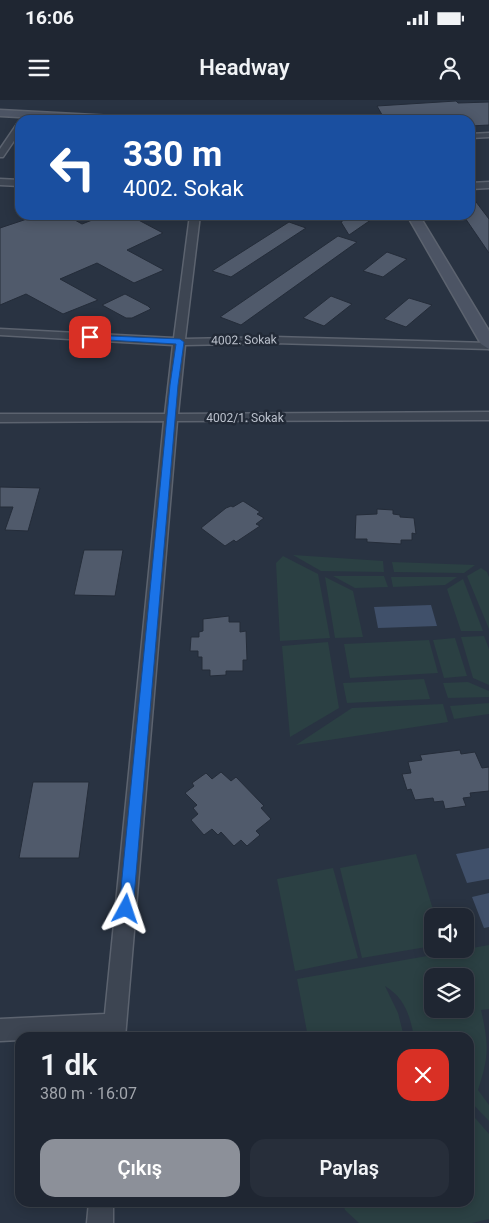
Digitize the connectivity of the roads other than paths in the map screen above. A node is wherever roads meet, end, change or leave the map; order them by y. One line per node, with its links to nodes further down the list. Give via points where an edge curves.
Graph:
1 (23, 102): 4 (main road)
2 (0, 113): 3 (main road)
3 (15, 115)
4 (26, 115)
5 (15, 117): 6 (main road)
6 (0, 118)
7 (15, 133): 10 (street)
8 (475, 136): 9 (street)
9 (489, 136)
10 (0, 154)
11 (0, 182): 12 (street)
12 (15, 183)
13 (489, 185): 14 (street)
14 (475, 186)
15 (194, 220): 20 (street)
16 (416, 220): 21 (main road)
17 (429, 220): 18 (main road)
18 (484, 308)
19 (0, 332): 20 (street, 4002. Sokak)
20 (180, 342): 21 (street, 4002. Sokak, via 274,340); 24 (street)
21 (489, 345)
22 (489, 416): 24 (street, 4002/1. Sokak)
23 (0, 418): 24 (street, 4002/1. Sokak)
24 (171, 418): 26 (street)
25 (0, 1030): 26 (street)
26 (115, 1032)
27 (101, 1207): 28 (street)
28 (100, 1223)

